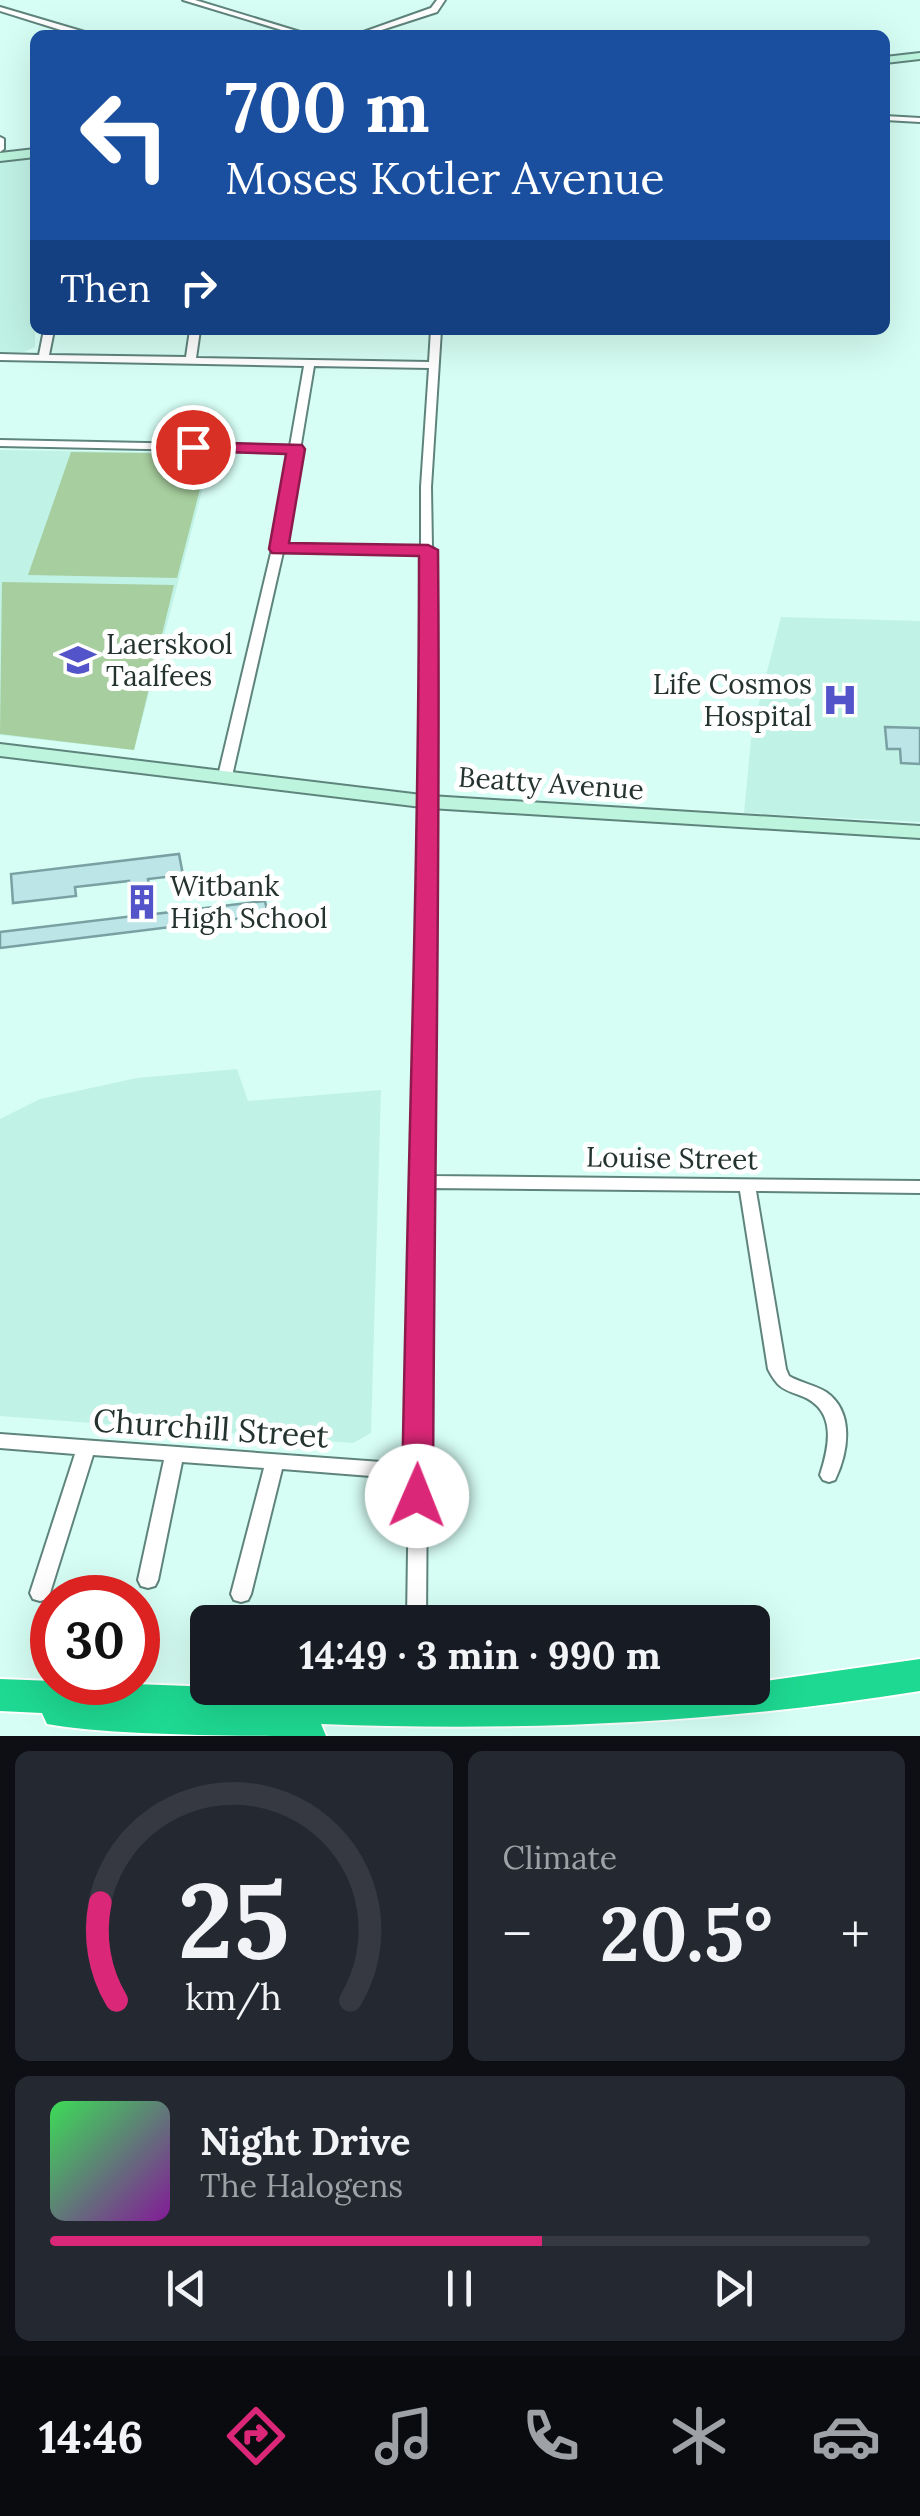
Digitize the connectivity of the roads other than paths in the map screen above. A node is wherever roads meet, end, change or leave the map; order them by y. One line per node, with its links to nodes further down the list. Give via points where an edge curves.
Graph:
1 (188, 0): 7 (street)
2 (441, 0): 8 (street, via 434,10)
3 (0, 9): 4 (street)
4 (25, 16): 5 (street); 6 (street)
5 (36, 30)
6 (69, 30)
7 (289, 30)
8 (374, 30)
9 (920, 54): 10 (street)
10 (890, 57)
11 (890, 118): 12 (street)
12 (920, 120)
13 (0, 140): 15 (street)
14 (30, 151): 15 (street)
15 (0, 153)
16 (47, 335): 20 (street)
17 (195, 335): 21 (street)
18 (436, 335): 23 (street)
19 (0, 358): 20 (street)
20 (42, 358): 21 (street)
21 (190, 361): 22 (street)
22 (309, 365): 23 (street); 25 (street)
23 (434, 365): 27 (street)
24 (0, 443): 25 (street)
25 (296, 449): 26 (street)
26 (278, 549): 27 (street); 29 (street)
27 (428, 550): 30 (street)
28 (0, 750): 29 (street, Beatty Avenue)
29 (225, 776): 30 (street, Beatty Avenue)
30 (430, 802): 31 (street, Beatty Avenue); 32 (street)
31 (920, 832)
32 (423, 1182): 33 (street, Louise Street); 39 (street)
33 (747, 1186): 34 (street, Louise Street); 40 (street, via 777,1369 784,1381 821,1398 835,1417)
34 (920, 1187)
35 (0, 1441): 36 (street, Churchill Street)
36 (86, 1449): 37 (street, Churchill Street); 41 (street)
37 (174, 1455): 38 (street, Churchill Street); 42 (street)
38 (275, 1462): 39 (street, Churchill Street); 43 (street)
39 (417, 1472): 44 (street)
40 (830, 1475)
41 (45, 1575)
42 (149, 1575)
43 (241, 1594)
44 (417, 1605)
45 (920, 1675): 46 (highway, via 790,1696 531,1712)
46 (0, 1696)
47 (0, 1707): 48 (highway)
48 (308, 1736)

